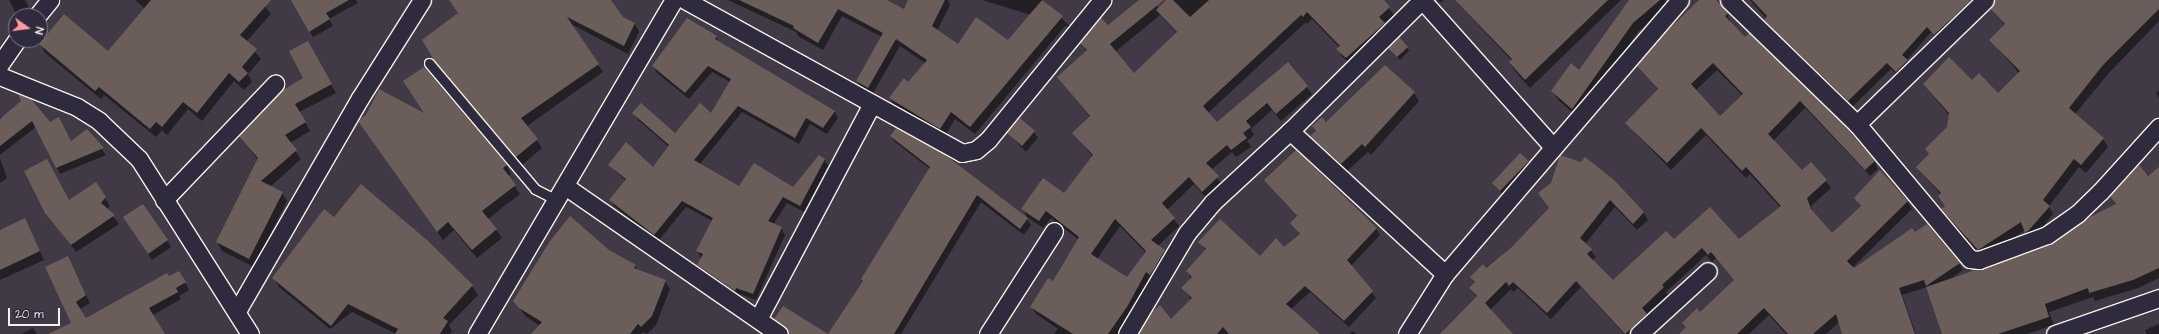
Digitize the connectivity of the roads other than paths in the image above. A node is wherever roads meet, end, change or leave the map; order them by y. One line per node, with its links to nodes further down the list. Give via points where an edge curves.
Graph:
1 (50, 0): 10 (street)
2 (422, 0): 27 (street, via 360,98)
3 (674, 0): 21 (street)
4 (686, 0): 16 (street)
5 (1102, 0): 16 (street, via 988,140 976,150 962,153)
6 (1422, 0): 19 (street); 20 (street)
7 (1680, 0): 20 (street)
8 (1729, 0): 17 (street)
9 (1985, 0): 17 (street)
10 (44, 8)
11 (11, 48): 13 (street)
12 (429, 63): 21 (lane, via 535,189)
13 (0, 64)
14 (0, 76): 22 (street, via 78,107 99,121 139,160)
15 (276, 84): 22 (street)
16 (872, 104): 28 (street)
17 (1857, 124): 18 (street, via 1963,253 1970,259 1979,260 2047,236 2077,214)
18 (2159, 127)
19 (1290, 131): 25 (street); 33 (street, via 1213,202 1187,233)
20 (1553, 147): 25 (street)
21 (561, 193): 28 (street); 30 (street)
22 (164, 200): 27 (street)
23 (1054, 230): 32 (street)
24 (1708, 271): 35 (street)
25 (1445, 274): 34 (street)
26 (2159, 298): 36 (street)
27 (237, 311): 29 (street)
28 (758, 319): 31 (street)
29 (250, 334)
30 (477, 334)
31 (778, 334)
32 (988, 334)
33 (1127, 334)
34 (1407, 334)
35 (1639, 334)
36 (2055, 334)

